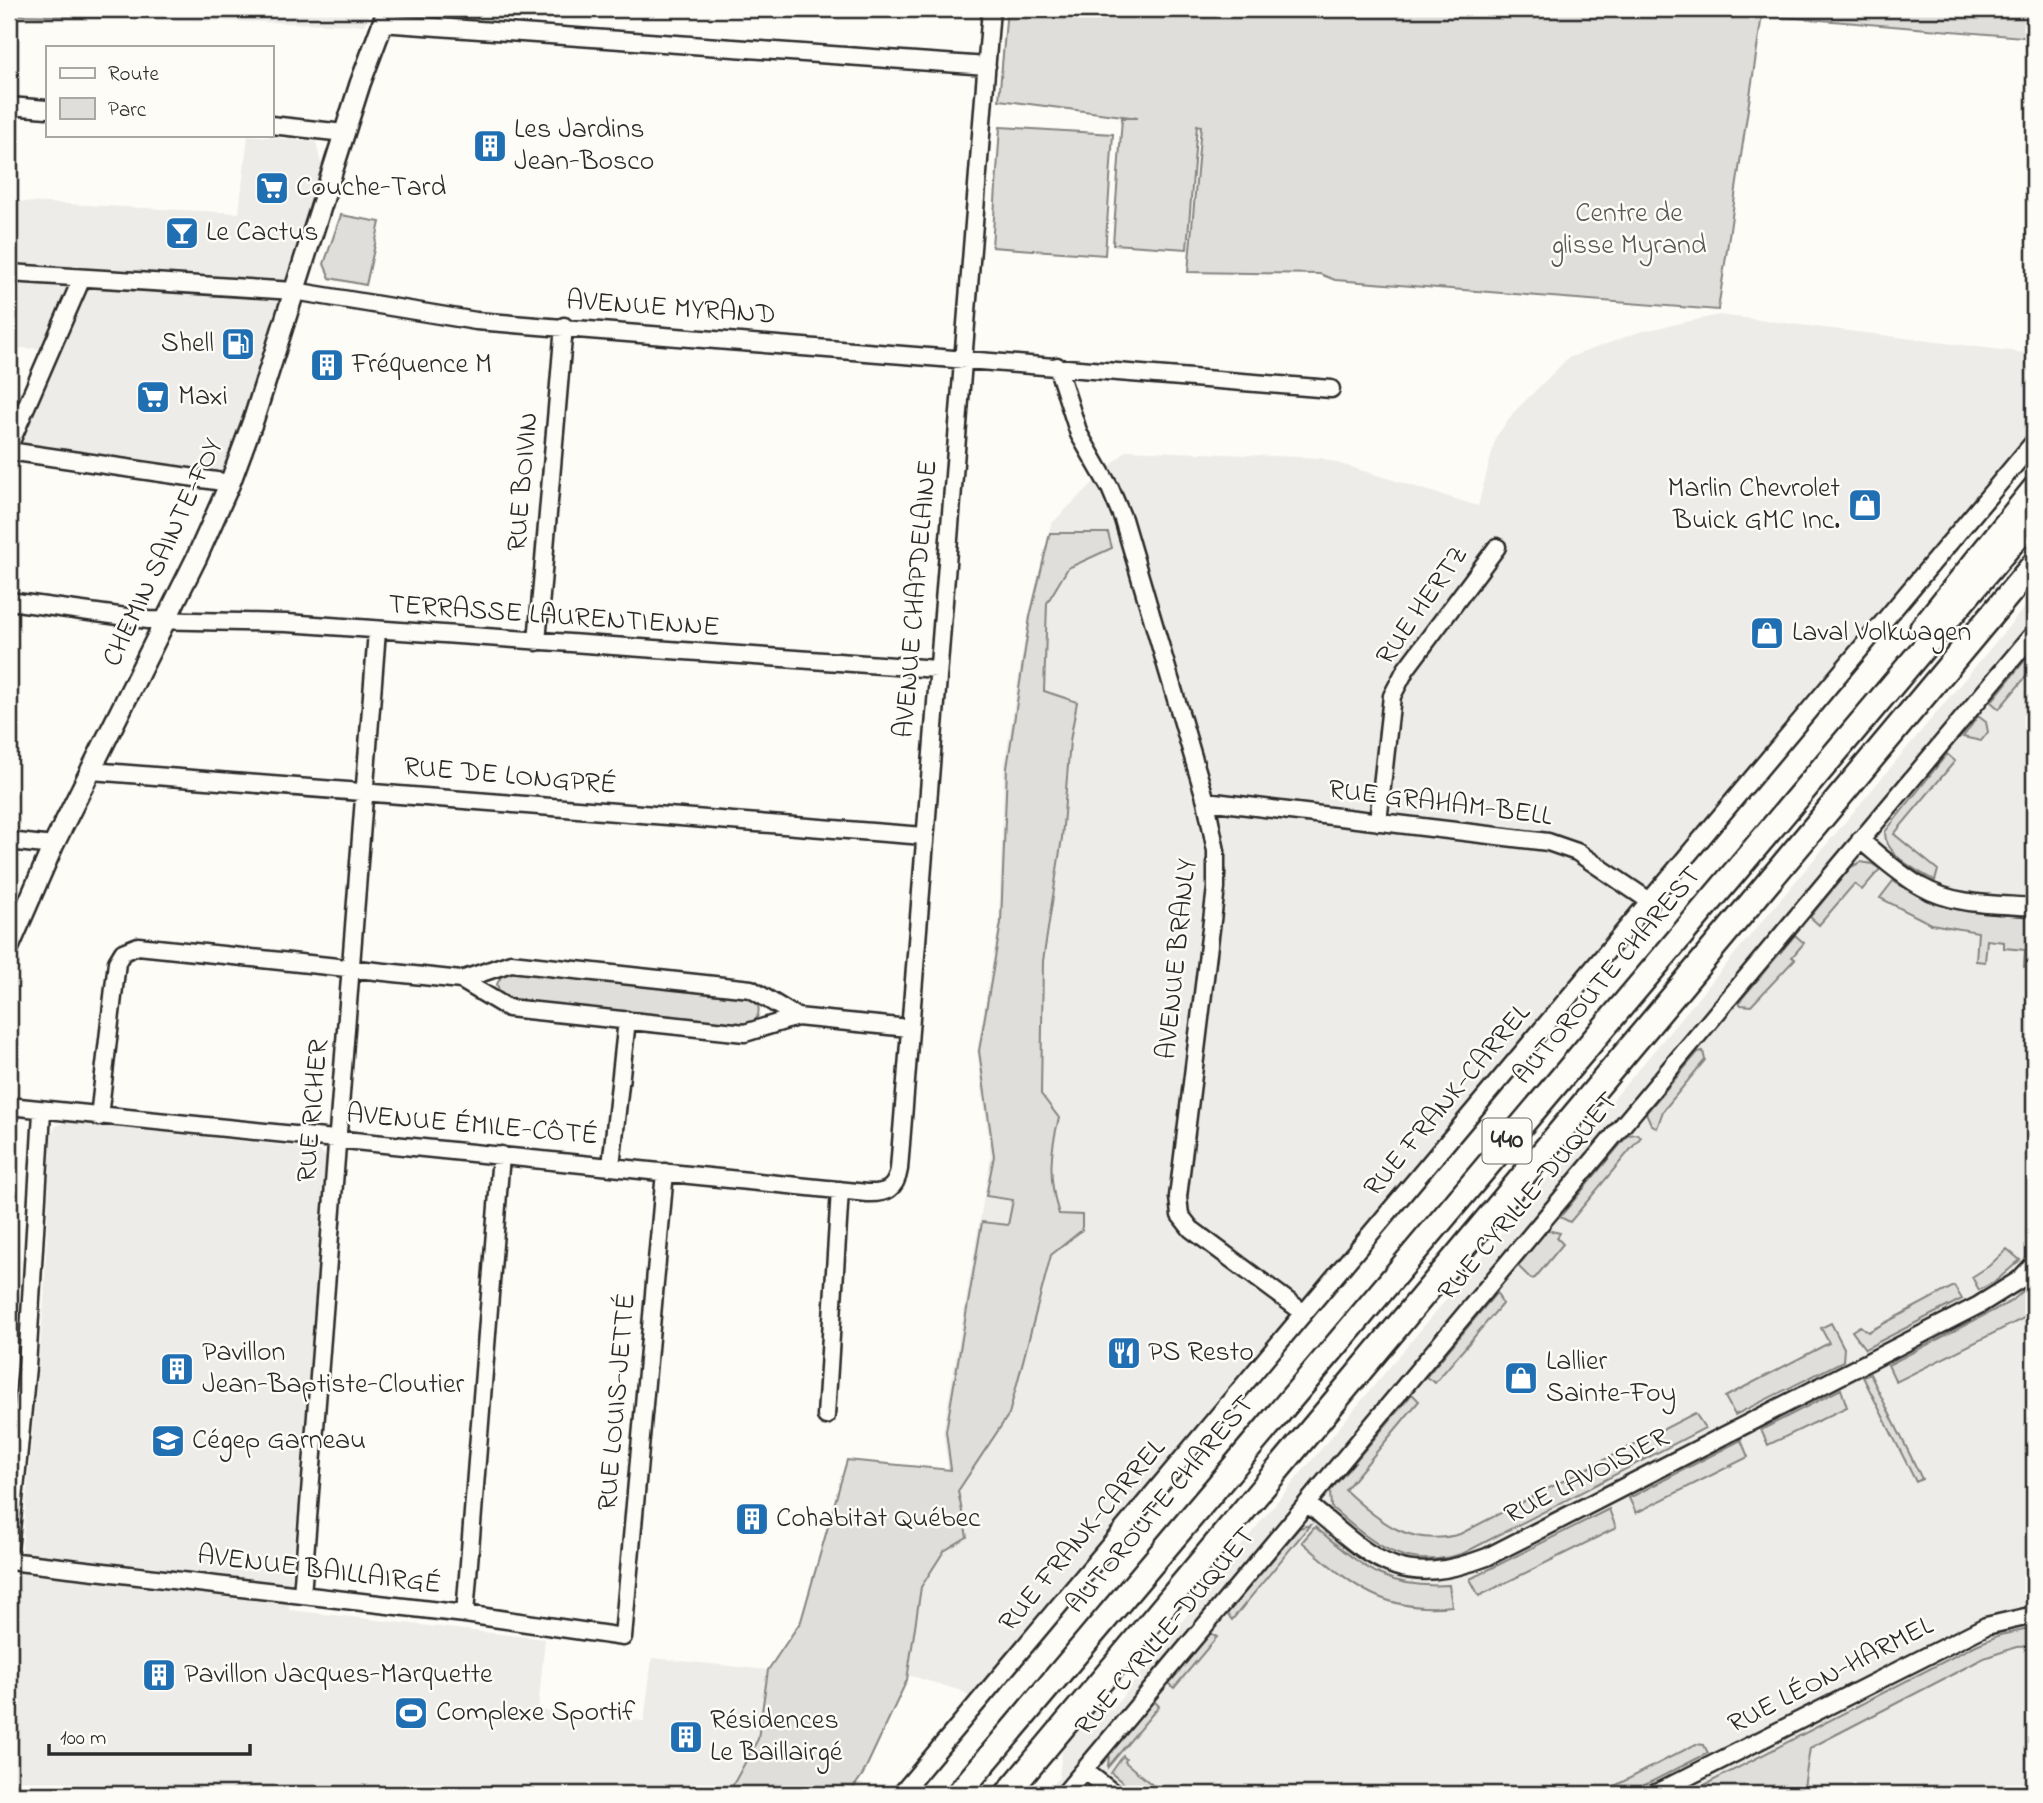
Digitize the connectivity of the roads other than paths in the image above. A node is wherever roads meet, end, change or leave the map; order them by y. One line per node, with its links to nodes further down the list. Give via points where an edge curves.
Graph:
1 (991, 9): 3 (street, AVENUE CHAPDELAINE)
2 (384, 16): 3 (street); 7 (main road, CHEMIN SAINTE-FOY)
3 (987, 66): 12 (street, AVENUE CHAPDELAINE)
4 (9, 106): 5 (street)
5 (46, 108)
6 (273, 125): 7 (street)
7 (344, 132): 10 (main road, CHEMIN SAINTE-FOY)
8 (9, 273): 9 (street, AVENUE MYRAND)
9 (82, 278): 10 (street, AVENUE MYRAND); 16 (street)
10 (294, 291): 11 (street, AVENUE MYRAND, via 476,321); 17 (main road, CHEMIN SAINTE-FOY)
11 (564, 326): 12 (street, AVENUE MYRAND); 26 (street, RUE BOIVIN)
12 (964, 358): 13 (street, AVENUE MYRAND); 27 (street, AVENUE CHAPDELAINE)
13 (1057, 366): 14 (street, AVENUE MYRAND); 31 (street, AVENUE BRANLY, via 1079,434 1123,519)
14 (1331, 389)
15 (2034, 442): 37 (street, RUE FRANK-CARREL)
16 (9, 449): 17 (street)
17 (230, 483): 23 (main road, CHEMIN SAINTE-FOY)
18 (2034, 489): 29 (highway, via 1909,643)
19 (2034, 517): 29 (highway, AUTOROUTE CHAREST / 440)
20 (1497, 547): 32 (street, RUE HERTZ, via 1406,669 1392,696)
21 (2034, 566): 67 (highway, 440)
22 (9, 601): 23 (street, TERRASSE LAURENTIENNE)
23 (166, 620): 24 (street, TERRASSE LAURENTIENNE); 28 (main road, CHEMIN SAINTE-FOY)
24 (377, 631): 26 (street, TERRASSE LAURENTIENNE); 30 (street, RUE RICHER)
25 (2034, 633): 35 (street, RUE CYRILLE-DUQUET)
26 (537, 642): 27 (street, TERRASSE LAURENTIENNE)
27 (937, 669): 33 (street, AVENUE CHAPDELAINE)
28 (91, 771): 30 (street, RUE DE LONGPRÉ); 36 (main road, CHEMIN SAINTE-FOY)
29 (1808, 787): 66 (highway, AUTOROUTE CHAREST / 440)
30 (366, 792): 33 (street, RUE DE LONGPRÉ); 40 (street, RUE RICHER)
31 (1206, 801): 32 (street, RUE GRAHAM-BELL); 55 (street, AVENUE BRANLY, via 1216,851 1216,888 1178,1207 1191,1229)
32 (1378, 822): 37 (street, RUE GRAHAM-BELL, via 1548,842 1577,852)
33 (924, 836): 44 (street, AVENUE CHAPDELAINE)
34 (9, 841): 36 (street)
35 (1860, 841): 38 (street, via 1921,887 1941,895); 57 (street, RUE CYRILLE-DUQUET)
36 (53, 846): 39 (main road, CHEMIN SAINTE-FOY)
37 (1651, 902): 55 (street, RUE FRANK-CARREL)
38 (2034, 907)
39 (9, 947)
40 (353, 968): 41 (street); 47 (street, via 129,948 117,962); 48 (street, RUE RICHER)
41 (461, 980): 42 (street, via 510,963 751,989); 43 (street, via 508,1008)
42 (797, 1017): 43 (street, via 745,1033); 44 (street)
43 (627, 1020): 50 (street)
44 (909, 1028): 53 (street, AVENUE CHAPDELAINE, via 898,1177)
45 (9, 1106): 46 (street, AVENUE ÉMILE-CÔTÉ)
46 (42, 1112): 47 (street, AVENUE ÉMILE-CÔTÉ); 58 (street, via 27,1367)
47 (99, 1117): 48 (street, AVENUE ÉMILE-CÔTÉ)
48 (338, 1140): 49 (street, AVENUE ÉMILE-CÔTÉ); 60 (street, RUE RICHER)
49 (501, 1154): 50 (street, AVENUE ÉMILE-CÔTÉ); 61 (street)
50 (611, 1166): 51 (street, AVENUE ÉMILE-CÔTÉ)
51 (665, 1172): 52 (street, AVENUE ÉMILE-CÔTÉ); 63 (street, RUE LOUIS-JETTÉ)
52 (840, 1190): 53 (street, AVENUE ÉMILE-CÔTÉ); 56 (street)
53 (888, 1191)
54 (2034, 1264): 57 (street, RUE LAVOISIER, via 1995,1296 1499,1552 1452,1570 1422,1573 1379,1559)
55 (1304, 1313): 65 (street, RUE FRANK-CARREL)
56 (826, 1416)
57 (1308, 1504): 64 (street, RUE CYRILLE-DUQUET)
58 (9, 1551)
59 (9, 1561): 60 (street, AVENUE BAILLAIRGÉ)
60 (302, 1595): 61 (street, AVENUE BAILLAIRGÉ)
61 (465, 1614): 63 (street, AVENUE BAILLAIRGÉ)
62 (2034, 1615): 70 (street, RUE LÉON-HARMEL, via 1986,1626)
63 (623, 1637)
64 (1084, 1770): 68 (street, RUE CYRILLE-DUQUET); 69 (street)
65 (901, 1794)
66 (958, 1794)
67 (1007, 1794)
68 (1064, 1794)
69 (1115, 1794)
70 (1655, 1794)

